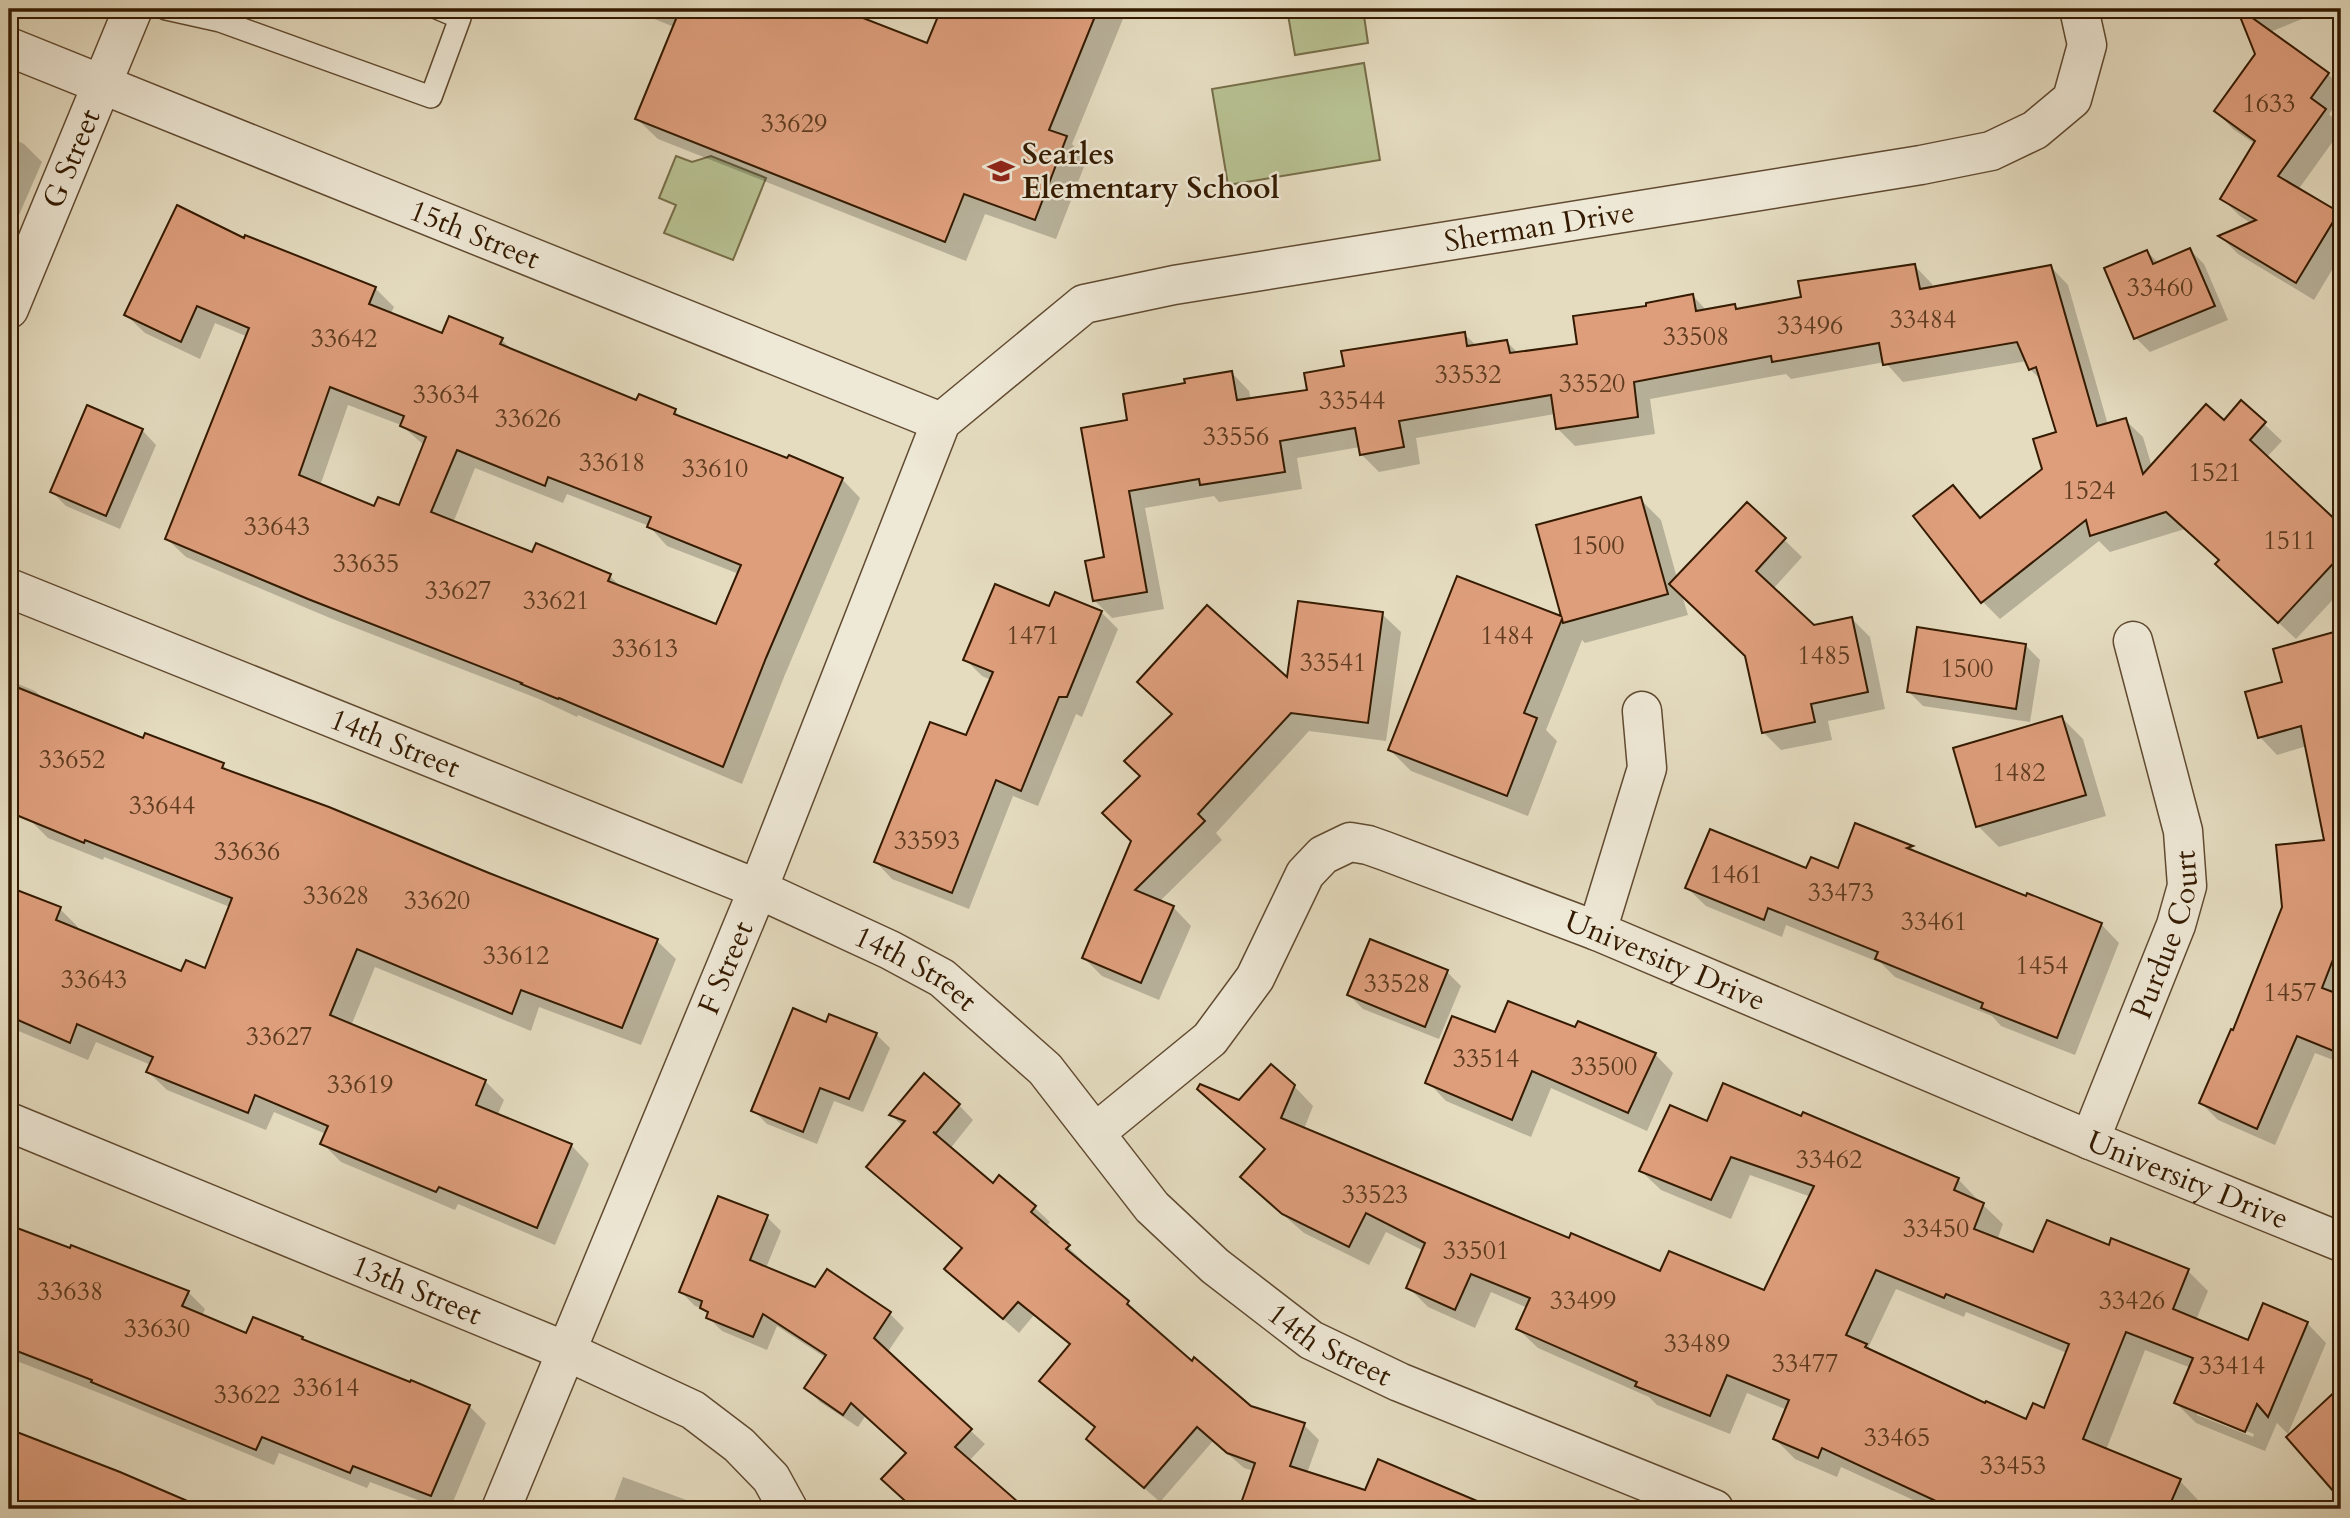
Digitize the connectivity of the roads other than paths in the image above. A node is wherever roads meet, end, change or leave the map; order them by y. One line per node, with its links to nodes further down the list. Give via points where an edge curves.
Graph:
1 (133, 9): 6 (street, G Street)
2 (166, 9): 3 (lane, via 220,21 431,97 460,18)
3 (439, 9)
4 (2079, 9): 8 (street, Sherman Drive, via 2087,45 2072,99 2035,130 1991,151 1174,285 1083,304)
5 (9, 47): 6 (street, 15th Street)
6 (101, 85): 7 (street, G Street); 8 (street, 15th Street)
7 (9, 309)
8 (941, 422): 12 (street, F Street)
9 (9, 588): 12 (street, 14th Street)
10 (2133, 641): 16 (street, Purdue Court, via 2183,831 2186,886 2176,925)
11 (1642, 711): 13 (street, via 1647,768)
12 (758, 889): 15 (street, 14th Street, via 942,978 1045,1069); 18 (street, F Street)
13 (1597, 931): 15 (street, University Drive, via 1377,848 1350,842 1324,855 1305,874 1255,978 1210,1039); 16 (street, University Drive)
14 (9, 1122): 18 (street, 13th Street)
15 (1095, 1133): 21 (street, 14th Street, via 1152,1207 1215,1266 1311,1340 1399,1381)
16 (2091, 1140): 17 (street, University Drive)
17 (2341, 1242)
18 (568, 1352): 19 (street, F Street); 20 (street, 13th Street, via 692,1410 771,1478)
19 (501, 1509)
20 (789, 1509)
21 (1714, 1509)

